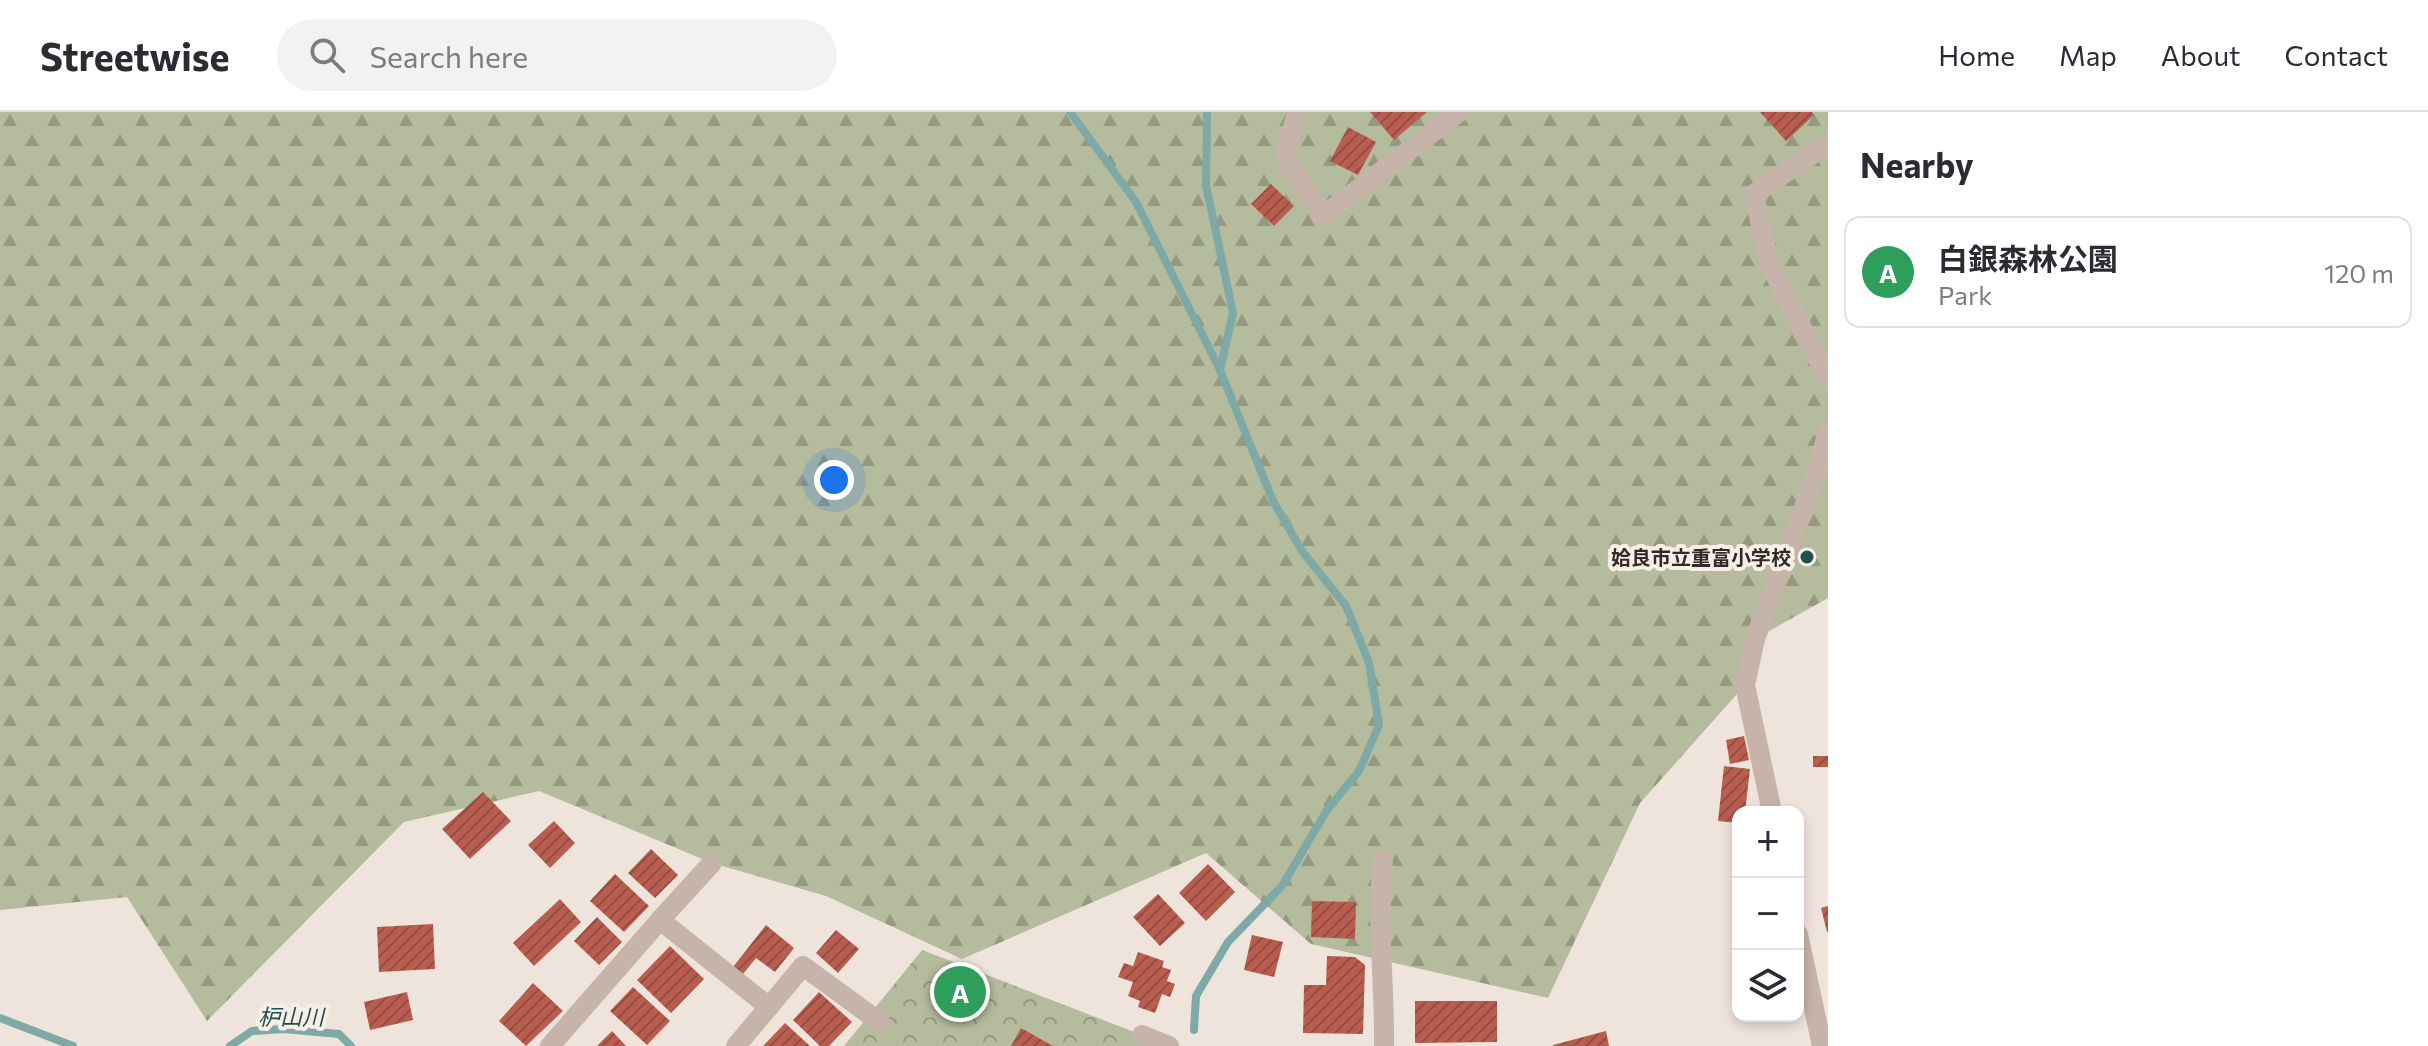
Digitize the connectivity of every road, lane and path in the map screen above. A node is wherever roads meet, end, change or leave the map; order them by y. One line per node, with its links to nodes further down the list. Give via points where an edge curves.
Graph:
1 (1297, 112): 2 (street, via 1285,157 1323,216)
2 (1459, 112)
3 (1828, 144): 4 (street, via 1754,194 1769,263)
4 (1828, 379)
5 (1828, 432): 6 (street, via 1755,639 1745,685)
6 (1771, 806)
7 (1383, 860): 17 (street, via 1378,904)
8 (712, 863): 9 (street)
9 (660, 920): 11 (street); 14 (street)
10 (1801, 950): 18 (street)
11 (769, 1007): 12 (street, via 803,966); 15 (street)
12 (881, 1023)
13 (1142, 1035): 16 (street)
14 (550, 1046)
15 (736, 1046)
16 (1169, 1046)
17 (1384, 1046)
18 (1822, 1046)

